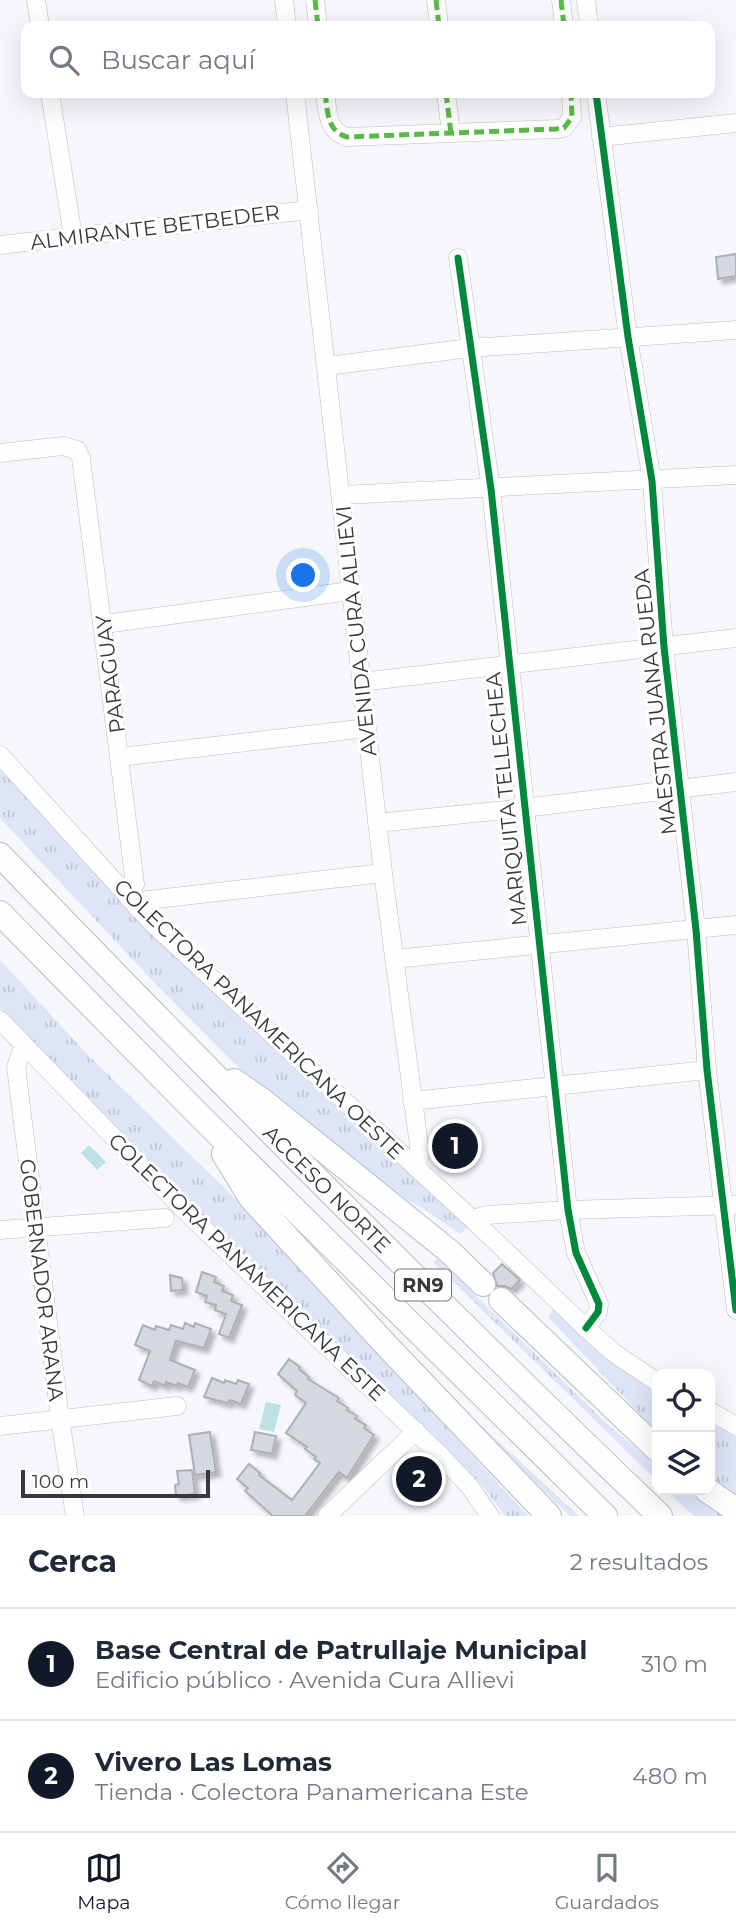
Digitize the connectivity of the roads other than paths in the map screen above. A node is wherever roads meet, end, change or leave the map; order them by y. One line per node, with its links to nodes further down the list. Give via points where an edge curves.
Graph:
1 (36, 0): 7 (street)
2 (284, 0): 8 (street)
3 (315, 0): 9 (street)
4 (436, 0): 10 (street)
5 (561, 0): 11 (street)
6 (586, 0): 12 (street)
7 (39, 21)
8 (286, 21)
9 (317, 21)
10 (438, 21)
11 (563, 21)
12 (588, 21)
13 (51, 98): 23 (street)
14 (296, 98): 22 (street, AVENIDA CURA ALLIEVI)
15 (327, 98): 20 (street, via 329,121 346,137)
16 (447, 98): 20 (street)
17 (572, 98): 20 (street, via 572,117 565,128)
18 (597, 98): 21 (street, MAESTRA JUANA RUEDA)
19 (736, 123): 21 (street)
20 (451, 132)
21 (601, 137): 27 (street, MAESTRA JUANA RUEDA)
22 (309, 210): 23 (street, ALMIRANTE BETBEDER); 29 (street, AVENIDA CURA ALLIEVI)
23 (73, 236): 24 (street, ALMIRANTE BETBEDER)
24 (0, 245)
25 (458, 258): 28 (street, MARIQUITA TELLECHEA)
26 (736, 330): 27 (street)
27 (628, 337): 28 (street); 32 (street, MAESTRA JUANA RUEDA)
28 (470, 348): 29 (street); 33 (street, MARIQUITA TELLECHEA)
29 (327, 366): 34 (street, AVENIDA CURA ALLIEVI)
30 (0, 453): 36 (street, PARAGUAY, via 63,446 77,450)
31 (736, 475): 32 (street)
32 (652, 481): 33 (street); 38 (street, MAESTRA JUANA RUEDA)
33 (491, 489): 34 (street); 39 (street, MARIQUITA TELLECHEA)
34 (342, 495): 35 (street, AVENIDA CURA ALLIEVI)
35 (349, 592): 36 (street); 40 (street, AVENIDA CURA ALLIEVI)
36 (104, 624): 43 (street, PARAGUAY)
37 (736, 638): 38 (street)
38 (664, 647): 39 (street); 45 (street, MAESTRA JUANA RUEDA)
39 (509, 665): 40 (street); 46 (street, MARIQUITA TELLECHEA)
40 (361, 682): 41 (street, AVENIDA CURA ALLIEVI)
41 (367, 728): 43 (street); 47 (street, AVENIDA CURA ALLIEVI)
42 (0, 755): 50 (street, COLECTORA PANAMERICANA OESTE)
43 (120, 757): 50 (street, PARAGUAY, via 135,884)
44 (736, 782): 45 (street)
45 (681, 788): 46 (street); 53 (street, MAESTRA JUANA RUEDA)
46 (524, 808): 47 (street); 54 (street, MARIQUITA TELLECHEA)
47 (377, 823): 49 (street, AVENIDA CURA ALLIEVI)
48 (0, 855): 58 (highway, ACCESO NORTE / RN9)
49 (383, 873): 50 (street); 55 (street, AVENIDA CURA ALLIEVI)
50 (133, 904): 63 (street, COLECTORA PANAMERICANA OESTE)
51 (0, 913): 62 (highway, ACCESO NORTE / RN9)
52 (736, 925): 53 (street)
53 (696, 930): 54 (street); 59 (street, MAESTRA JUANA RUEDA)
54 (539, 946): 55 (street); 60 (street, MARIQUITA TELLECHEA)
55 (394, 959): 61 (street, AVENIDA CURA ALLIEVI)
56 (0, 1020): 57 (street, COLECTORA PANAMERICANA ESTE)
57 (24, 1045): 68 (street, GOBERNADOR ARANA, via 16,1067); 78 (street, COLECTORA PANAMERICANA ESTE, via 187,1213)
58 (190, 1052): 79 (highway, via 263,1101 450,1252); 87 (highway, ACCESO NORTE / RN9)
59 (707, 1070): 60 (street); 64 (street, MAESTRA JUANA RUEDA)
60 (555, 1084): 61 (street); 65 (street, MARIQUITA TELLECHEA)
61 (412, 1101): 63 (street, AVENIDA CURA ALLIEVI, via 420,1153)
62 (202, 1118): 85 (highway, via 251,1198); 86 (highway, ACCESO NORTE / RN9)
63 (415, 1167): 67 (street, COLECTORA PANAMERICANA OESTE)
64 (730, 1206): 65 (street); 70 (street, MAESTRA JUANA RUEDA)
65 (568, 1210): 67 (street, via 487,1214); 71 (street, MARIQUITA TELLECHEA, via 576,1253 599,1304)
66 (165, 1218): 68 (street)
67 (472, 1219): 71 (street, COLECTORA PANAMERICANA OESTE)
68 (36, 1228): 69 (street); 75 (street, GOBERNADOR ARANA)
69 (0, 1230)
70 (736, 1310)
71 (586, 1328): 72 (street, COLECTORA PANAMERICANA OESTE)
72 (652, 1379)
73 (177, 1406): 75 (street)
74 (715, 1414): 77 (street)
75 (60, 1418): 76 (street); 82 (street, GOBERNADOR ARANA)
76 (0, 1426)
77 (736, 1426)
78 (416, 1431): 83 (street); 84 (street, COLECTORA PANAMERICANA ESTE)
79 (652, 1444)
80 (714, 1495): 81 (highway)
81 (736, 1510)
82 (75, 1516)
83 (327, 1516)
84 (491, 1516)
85 (549, 1516)
86 (605, 1516)
87 (660, 1516)

